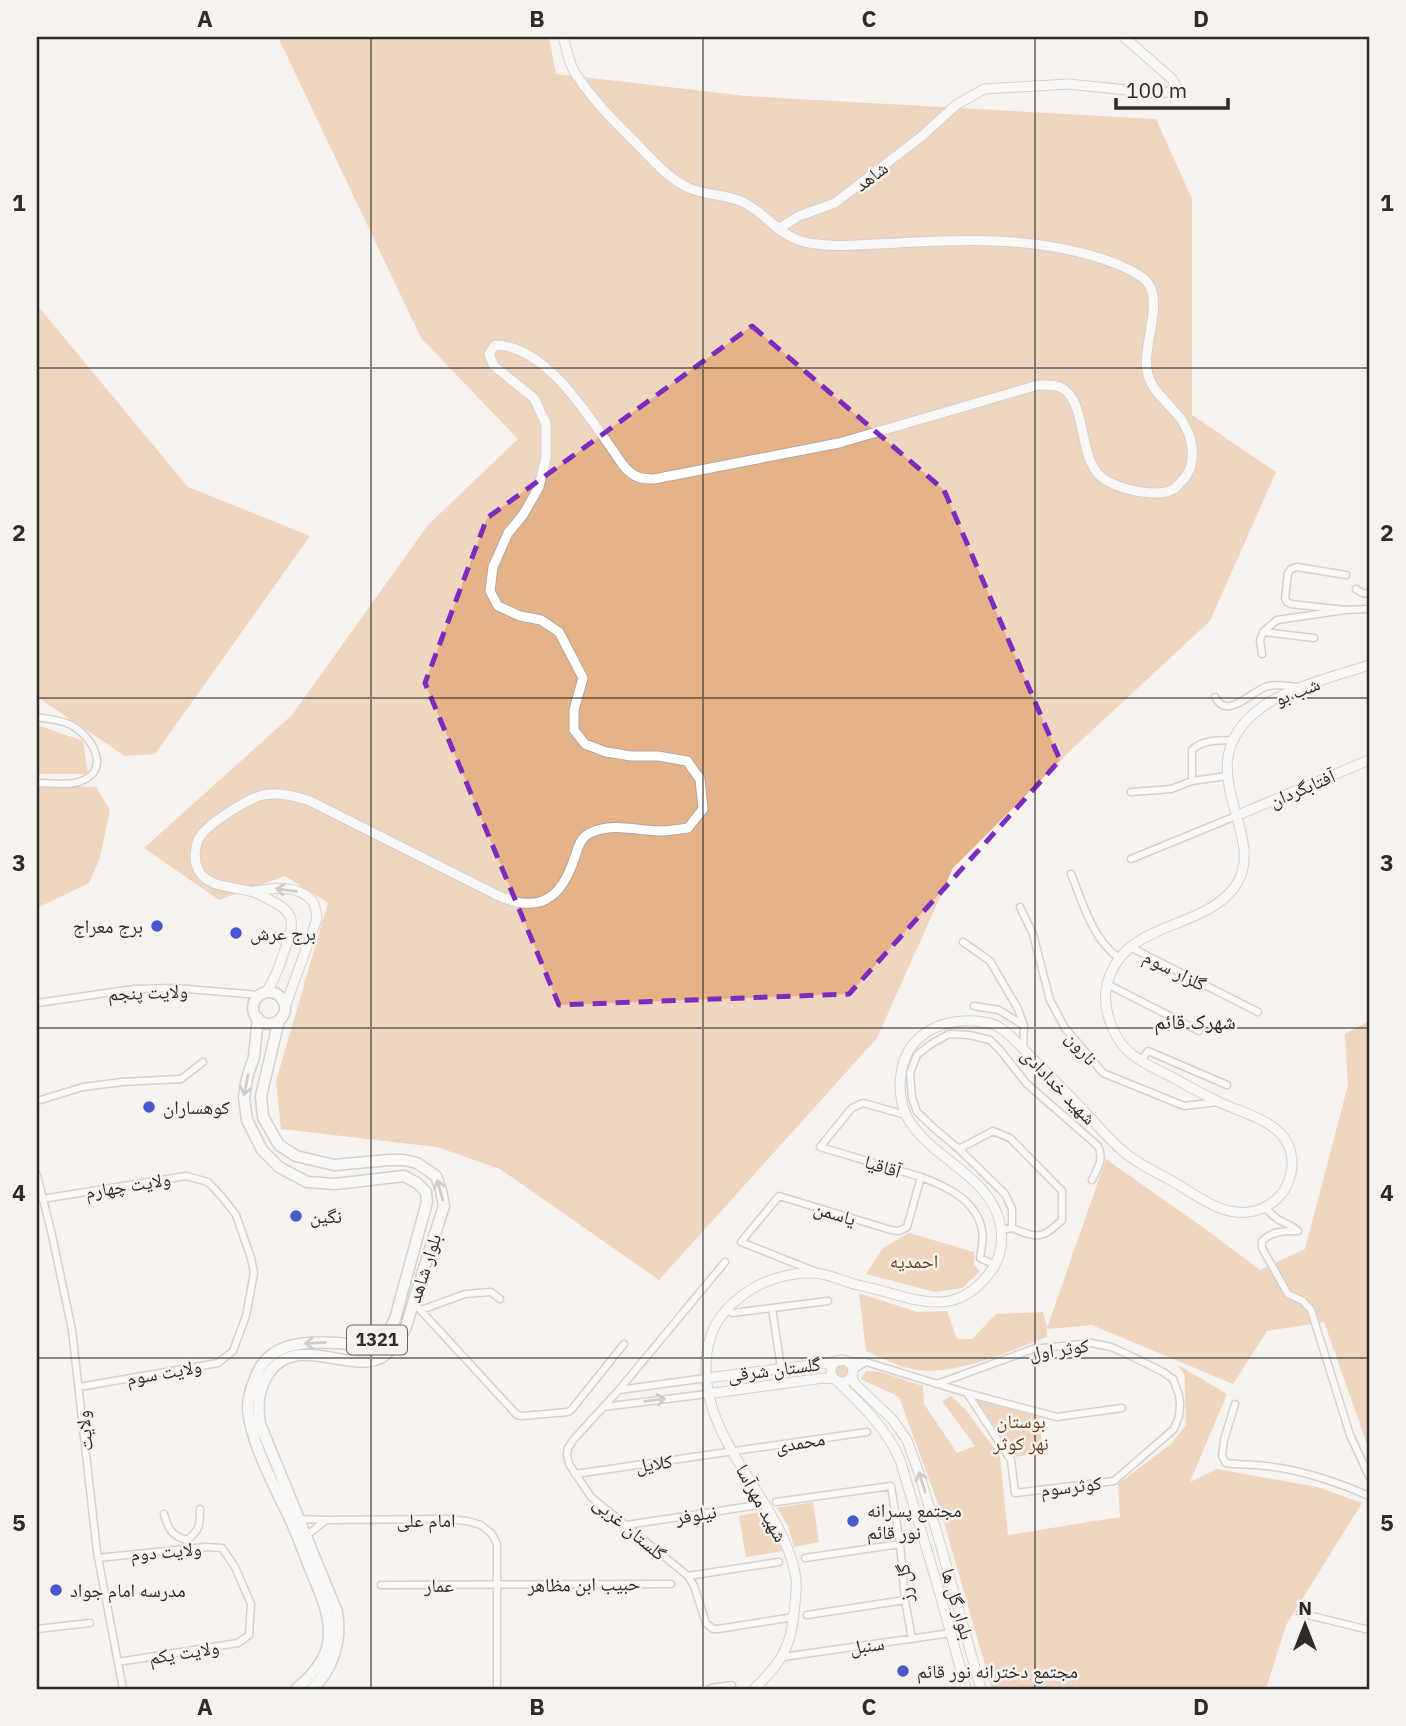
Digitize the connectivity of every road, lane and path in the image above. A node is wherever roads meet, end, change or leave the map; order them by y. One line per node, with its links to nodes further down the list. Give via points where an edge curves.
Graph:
1 (563, 37): 3 (main road, via 573,69 598,105 664,172 690,189 746,203)
2 (1124, 37): 3 (main road, شاهد, via 1172,79 1175,85 1170,92 1069,85 984,89 956,106 835,203)
3 (778, 229): 25 (main road, via 808,243 839,246 962,239 1049,246 1123,266 1152,289 1146,366 1150,383 1183,422 1190,438 1193,460 1187,475 1174,489 1152,493 1104,480 1088,455 1071,396 1062,388 1038,385 839,443 641,479 623,465 564,383 531,355 495,345 489,354 494,366 534,398 546,424 546,457 539,487 508,533 493,567 490,591 498,606 541,620 559,632 583,678 574,730 585,744 618,754 687,761 700,779 703,810 688,828 612,827 589,834 580,842 559,891 529,904 511,902 310,801 282,793 260,796 205,831 196,852 197,869 210,881)
4 (1346, 575): 8 (street, via 1291,569 1285,598 1291,604)
5 (1356, 589): 6 (street)
6 (1369, 594)
7 (1369, 609): 8 (street)
8 (1345, 610): 9 (street, via 1277,620)
9 (1263, 632): 10 (street); 11 (street)
10 (1314, 638)
11 (1262, 654)
12 (1369, 665): 13 (main road, شب بو)
13 (1301, 688): 14 (street, via 1271,685 1231,708 1223,707); 16 (main road, شب بو, via 1267,704)
14 (1215, 697)
15 (37, 717): 20 (street, via 68,724 86,737 97,766 92,775 72,784)
16 (1234, 740): 18 (main road, شب بو); 19 (street, via 1198,744 1192,750)
17 (1369, 760): 22 (main road, آفتابگردان)
18 (1227, 776): 19 (street); 22 (main road, شب بو)
19 (1192, 781): 21 (street, via 1171,789)
20 (37, 783)
21 (1131, 792)
22 (1236, 816): 23 (street); 28 (main road, via 1245,866 1233,890 1215,906)
23 (1131, 859)
24 (1071, 874): 29 (street, via 1094,930)
25 (252, 891): 31 (main road, via 286,909 292,923 271,985); 34 (main road, one-way to 25, via 317,919 316,908 291,890)
26 (1020, 907): 45 (street, نارون, via 1033,934 1050,1000 1065,1028 1103,1073 1184,1106)
27 (963, 942): 38 (street, via 990,961)
28 (1130, 947): 29 (main road); 35 (street, گلزار سوم)
29 (1119, 958): 30 (main road)
30 (1107, 984): 39 (street); 41 (main road, via 1106,1010 1112,1028 1128,1053)
31 (262, 994): 32 (street, ولایت پنجم, via 134,989); 34 (main road, via 279,995); 36 (main road, via 254,1004)
32 (37, 1003)
33 (974, 1006): 38 (street, via 999,1010)
34 (285, 1007): 37 (main road)
35 (1258, 1012)
36 (258, 1018): 37 (main road, via 271,1023); 60 (main road, بلوار شاهد / 1321, one-way to 60, via 244,1097 247,1120 262,1150 279,1167 307,1182 404,1177 426,1192)
37 (279, 1020): 63 (main road, بلوار شاهد / 1321, one-way to 37, via 444,1206 436,1176 404,1160 334,1165 296,1156 279,1145 263,1117 261,1096)
38 (1024, 1026): 40 (street)
39 (1199, 1031)
40 (1023, 1049): 46 (main road, شهید خدادادی, via 1010,1035 982,1022 949,1022 931,1029 904,1058 900,1097); 52 (main road, شهید خدادادی, via 1127,1156 1220,1209 1244,1213)
41 (1141, 1061): 43 (street, via 1148,1051); 45 (main road)
42 (203, 1062): 44 (street, via 181,1079 83,1087)
43 (1227, 1085)
44 (37, 1101)
45 (1219, 1102): 52 (main road, via 1276,1129 1287,1141 1290,1179 1285,1191)
46 (906, 1115): 49 (street, آقاقیا, via 857,1105 820,1147); 55 (main road, via 988,1195)
47 (960, 1149): 50 (street, via 918,1112 912,1097 910,1073 917,1055 949,1034 990,1040 1027,1084 1098,1146 1100,1160); 53 (street, via 1005,1194 1012,1209); 53 (street, via 993,1131 1010,1138 1062,1191 1062,1220 1051,1232 1034,1237)
48 (37, 1175): 51 (street, ولایت)
49 (921, 1177): 54 (street, آقاقیا, via 907,1227); 58 (street, via 957,1193 975,1211 983,1232 980,1258)
50 (1092, 1180)
51 (43, 1199): 56 (street, ولایت چهارم, via 186,1176 208,1182 236,1215); 74 (street, ولایت, via 72,1329)
52 (1265, 1207): 85 (street, via 1298,1231 1268,1235 1262,1248 1288,1294 1311,1310 1350,1435)
53 (1012, 1228): 55 (street)
54 (891, 1230): 59 (street, یاسمن, via 779,1196 741,1242)
55 (1001, 1230): 58 (main road, via 1002,1246)
56 (251, 1258): 74 (street, ولایت سوم, via 254,1273 246,1316 233,1351 218,1363)
57 (725, 1262): 75 (street)
58 (995, 1265): 59 (main road, via 971,1292 946,1302 916,1300)
59 (822, 1274): 71 (main road, via 771,1280 736,1300 713,1330)
60 (402, 1297): 63 (main road); 91 (main road, بلوار شاهد / 1321, one-way to 91, via 396,1319 380,1339 363,1345 318,1341 288,1346 270,1355 257,1372 248,1406 251,1428)
61 (500, 1299): 63 (street, via 491,1292 465,1294)
62 (828, 1301): 64 (street)
63 (417, 1306): 66 (street, via 519,1416 568,1412); 91 (main road, بلوار شاهد / 1321, via 385,1355 362,1361 292,1357 275,1366 261,1387 260,1424)
64 (772, 1308): 65 (street); 69 (street)
65 (732, 1313)
66 (624, 1344)
67 (841, 1361): 68 (street); 69 (main road, گلستان شرقی); 70 (main road, via 850,1364); 72 (main road, via 832,1369)
68 (866, 1362): 70 (street); 73 (street)
69 (781, 1368): 71 (main road, گلستان شرقی)
70 (852, 1373): 72 (main road, via 847,1381); 125 (main road, بلوار گل ها, one-way to 70, via 907,1440 855,1384)
71 (706, 1378): 75 (street); 77 (main road)
72 (836, 1380): 77 (main road, گلستان شرقی); 113 (main road, بلوار گل ها, via 896,1450)
73 (937, 1384): 76 (street); 81 (street, کوثر اول, via 1040,1348 1099,1343 1173,1379 1180,1395)
74 (79, 1387): 98 (street, ولایت)
75 (619, 1390): 79 (street)
76 (967, 1393): 80 (street, via 1057,1417); 81 (street, کوثرسوم, via 1011,1460 1015,1493 1114,1481)
77 (707, 1394): 79 (street, one-way to 77); 83 (main road, شهید مهرآسا)
78 (1235, 1404): 86 (street, via 1224,1440 1226,1464 1290,1471)
79 (603, 1407): 84 (street, via 568,1448)
80 (1122, 1408)
81 (1177, 1425)
82 (866, 1432): 83 (street, محمدی)
83 (733, 1452): 84 (street, کلایل); 88 (main road, شهید مهرآسا)
84 (575, 1474): 93 (street, گلستان غربی, via 592,1497)
85 (1369, 1476)
86 (1369, 1496)
87 (776, 1502): 96 (street, گل رز, via 891,1486)
88 (765, 1504): 93 (street, نیلوفر); 109 (main road, شهید مهرآسا, via 794,1569)
89 (200, 1509): 95 (street, via 198,1530)
90 (164, 1514): 95 (street, via 171,1533)
91 (294, 1520): 92 (street, امام علی); 94 (main road, بلوار شاهد / 1321)
92 (326, 1520): 94 (street); 104 (street, امام علی, via 445,1520 481,1525 497,1544)
93 (627, 1525): 101 (street, گلستان غربی)
94 (302, 1537): 119 (main road, بلوار شاهد / 1321, via 327,1608 329,1635 324,1658); 120 (main road, بلوار شاهد / 1321, via 337,1612 339,1629 335,1653 323,1679)
95 (187, 1540): 97 (street)
96 (900, 1544): 99 (street); 106 (street, گل رز)
97 (187, 1549): 98 (street, ولایت دوم); 105 (street, ولایت دوم, via 222,1548)
98 (98, 1558): 116 (street, ولایت)
99 (805, 1558)
100 (779, 1562): 101 (street)
101 (688, 1576): 109 (street, via 706,1623 713,1629)
102 (671, 1584): 104 (street, حبیب ابن مظاهر)
103 (381, 1585): 104 (street, عمار)
104 (497, 1585): 121 (street, امام علی)
105 (247, 1595): 116 (street, ولایت یکم, via 251,1604 249,1635 238,1643)
106 (905, 1600): 108 (street); 114 (street, گل رز)
107 (1300, 1613): 112 (street)
108 (807, 1615)
109 (794, 1617): 115 (main road, شهید مهرآسا)
110 (90, 1623): 111 (street)
111 (37, 1629)
112 (1369, 1630)
113 (951, 1633): 114 (street, سنبل); 124 (main road, بلوار گل ها)
114 (912, 1639): 115 (street, سنبل)
115 (783, 1657): 123 (main road, شهید مهرآسا)
116 (118, 1662): 118 (street, ولایت)
117 (732, 1685): 122 (street)
118 (123, 1689)
119 (296, 1689)
120 (312, 1689)
121 (496, 1689)
122 (712, 1689)
123 (754, 1689)
124 (966, 1689)
125 (981, 1689)

